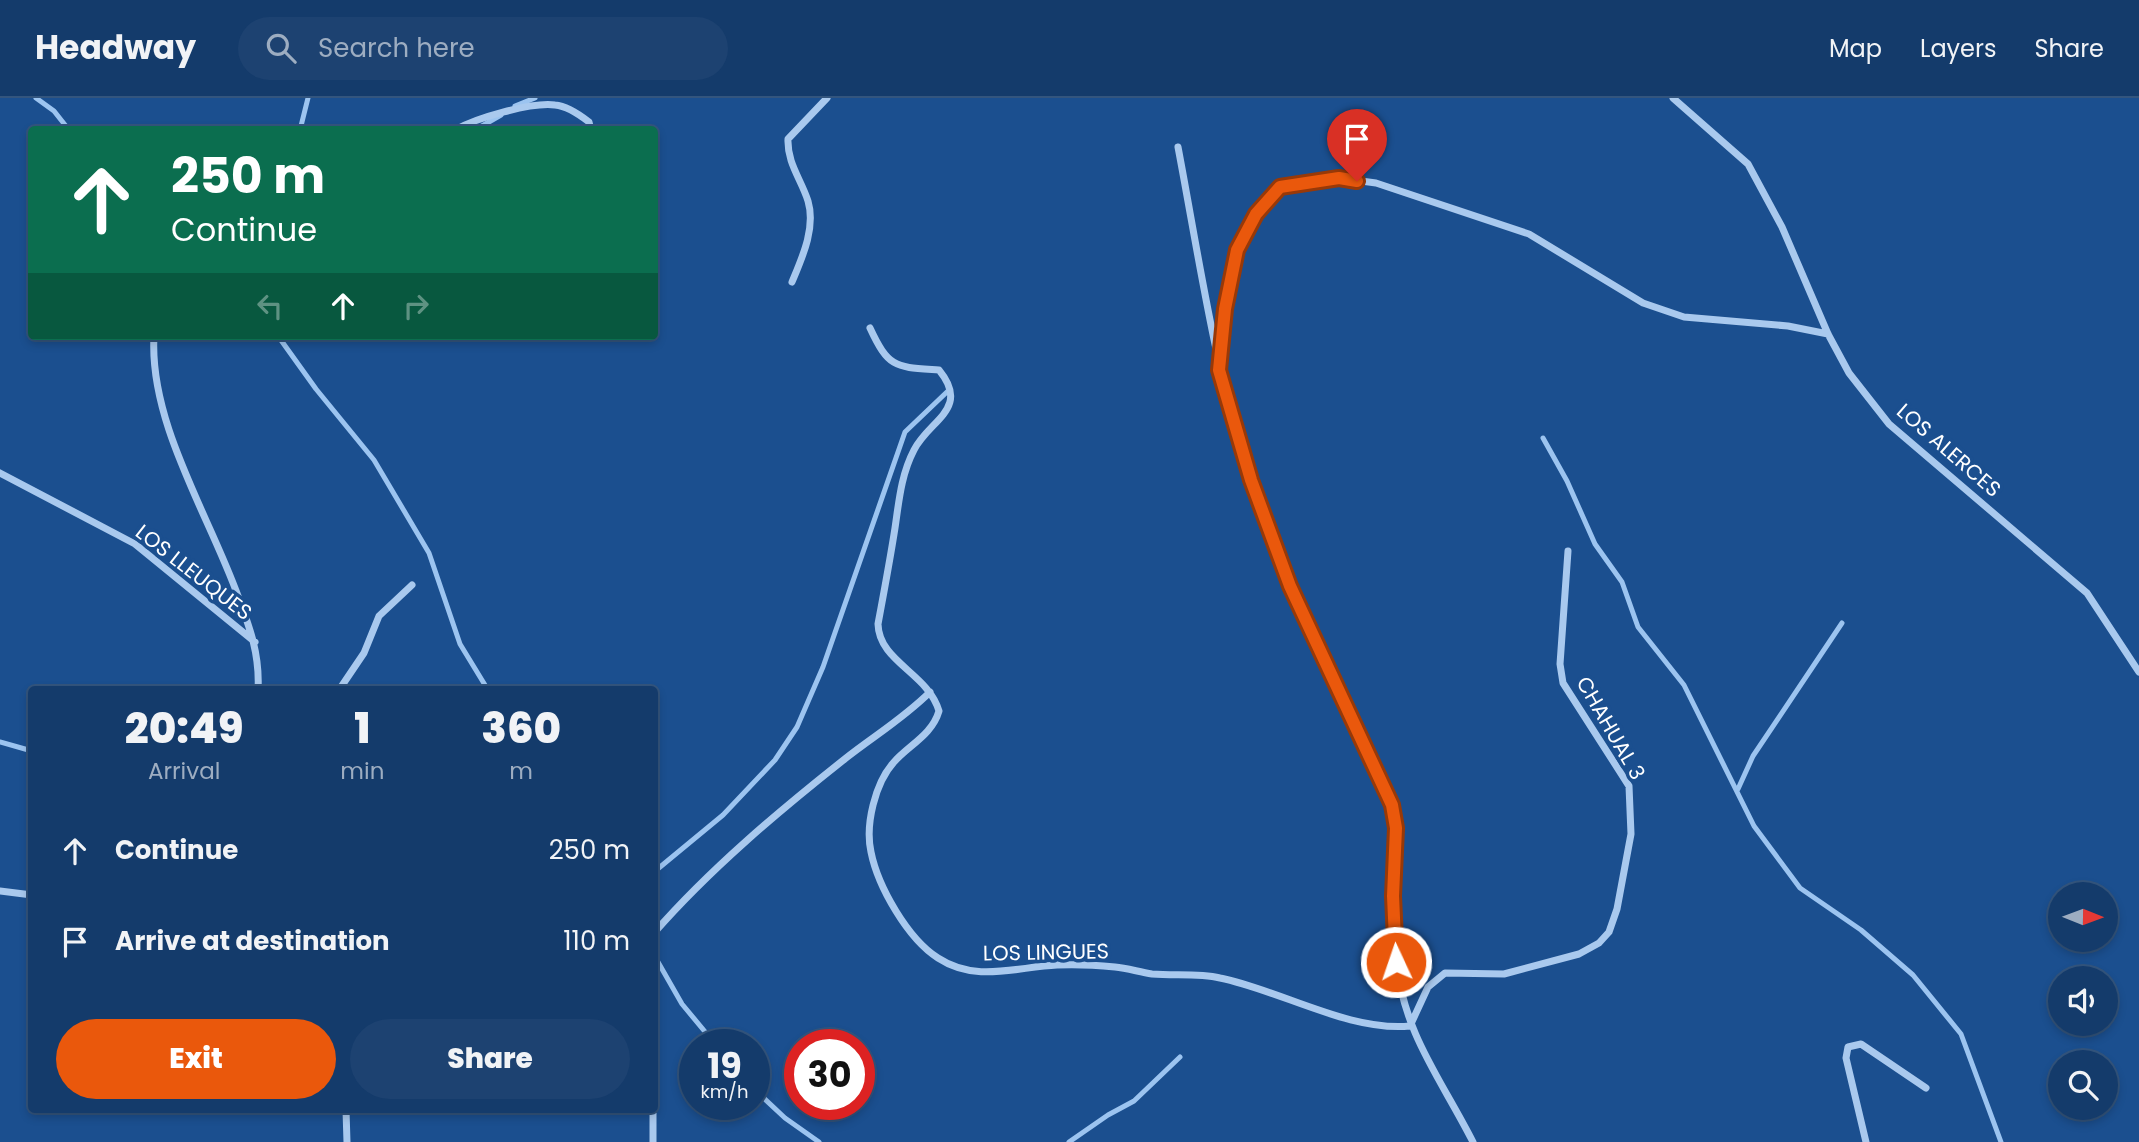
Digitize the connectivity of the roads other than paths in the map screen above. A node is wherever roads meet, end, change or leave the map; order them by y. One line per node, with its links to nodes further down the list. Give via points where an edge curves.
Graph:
1 (827, 98): 6 (street, via 788,139 787,152 808,203 810,222 807,245)
2 (1673, 98): 8 (street, LOS ALERCES, via 1754,173)
3 (461, 126): 4 (street, via 505,112 555,105 579,114)
4 (590, 126)
5 (1178, 147): 10 (street)
6 (792, 282)
7 (870, 328): 18 (street, via 883,356 906,369 939,370 952,397 947,411 915,448 902,480 878,624 883,648 916,674)
8 (1828, 334): 10 (street, via 1685,317 1643,303 1529,234 1376,183 1339,178 1280,187 1256,214 1237,250); 15 (street, LOS ALERCES, via 1849,373 1889,424 2087,593)
9 (154, 340): 14 (street, via 153,362 175,446)
10 (1219, 370): 22 (street, via 1251,480 1290,586 1392,805 1396,962)
11 (0, 472): 14 (street, LOS LLEUQUES, via 135,544)
12 (1568, 551): 22 (street, CHAHUAL 3, via 1560,664 1563,683 1629,786 1631,834 1617,909 1609,932 1579,954 1504,974 1445,973 1435,978)
13 (412, 585): 17 (street, via 379,616 364,653)
14 (255, 642): 16 (street)
15 (2139, 672)
16 (258, 686)
17 (342, 686)
18 (930, 692): 21 (street, via 739,849); 22 (street, LOS LINGUES, via 939,711 936,720 892,764 877,793 870,851 896,912 937,958 987,973 1082,964 1219,978 1377,1025)
19 (0, 891): 20 (street)
20 (28, 894)
21 (658, 929)
22 (1410, 1026): 28 (street)
23 (1926, 1088): 29 (street, via 1861,1044 1848,1046 1846,1058)
24 (346, 1113): 26 (street)
25 (653, 1113): 27 (street)
26 (347, 1142)
27 (653, 1142)
28 (1473, 1142)
29 (1866, 1142)

